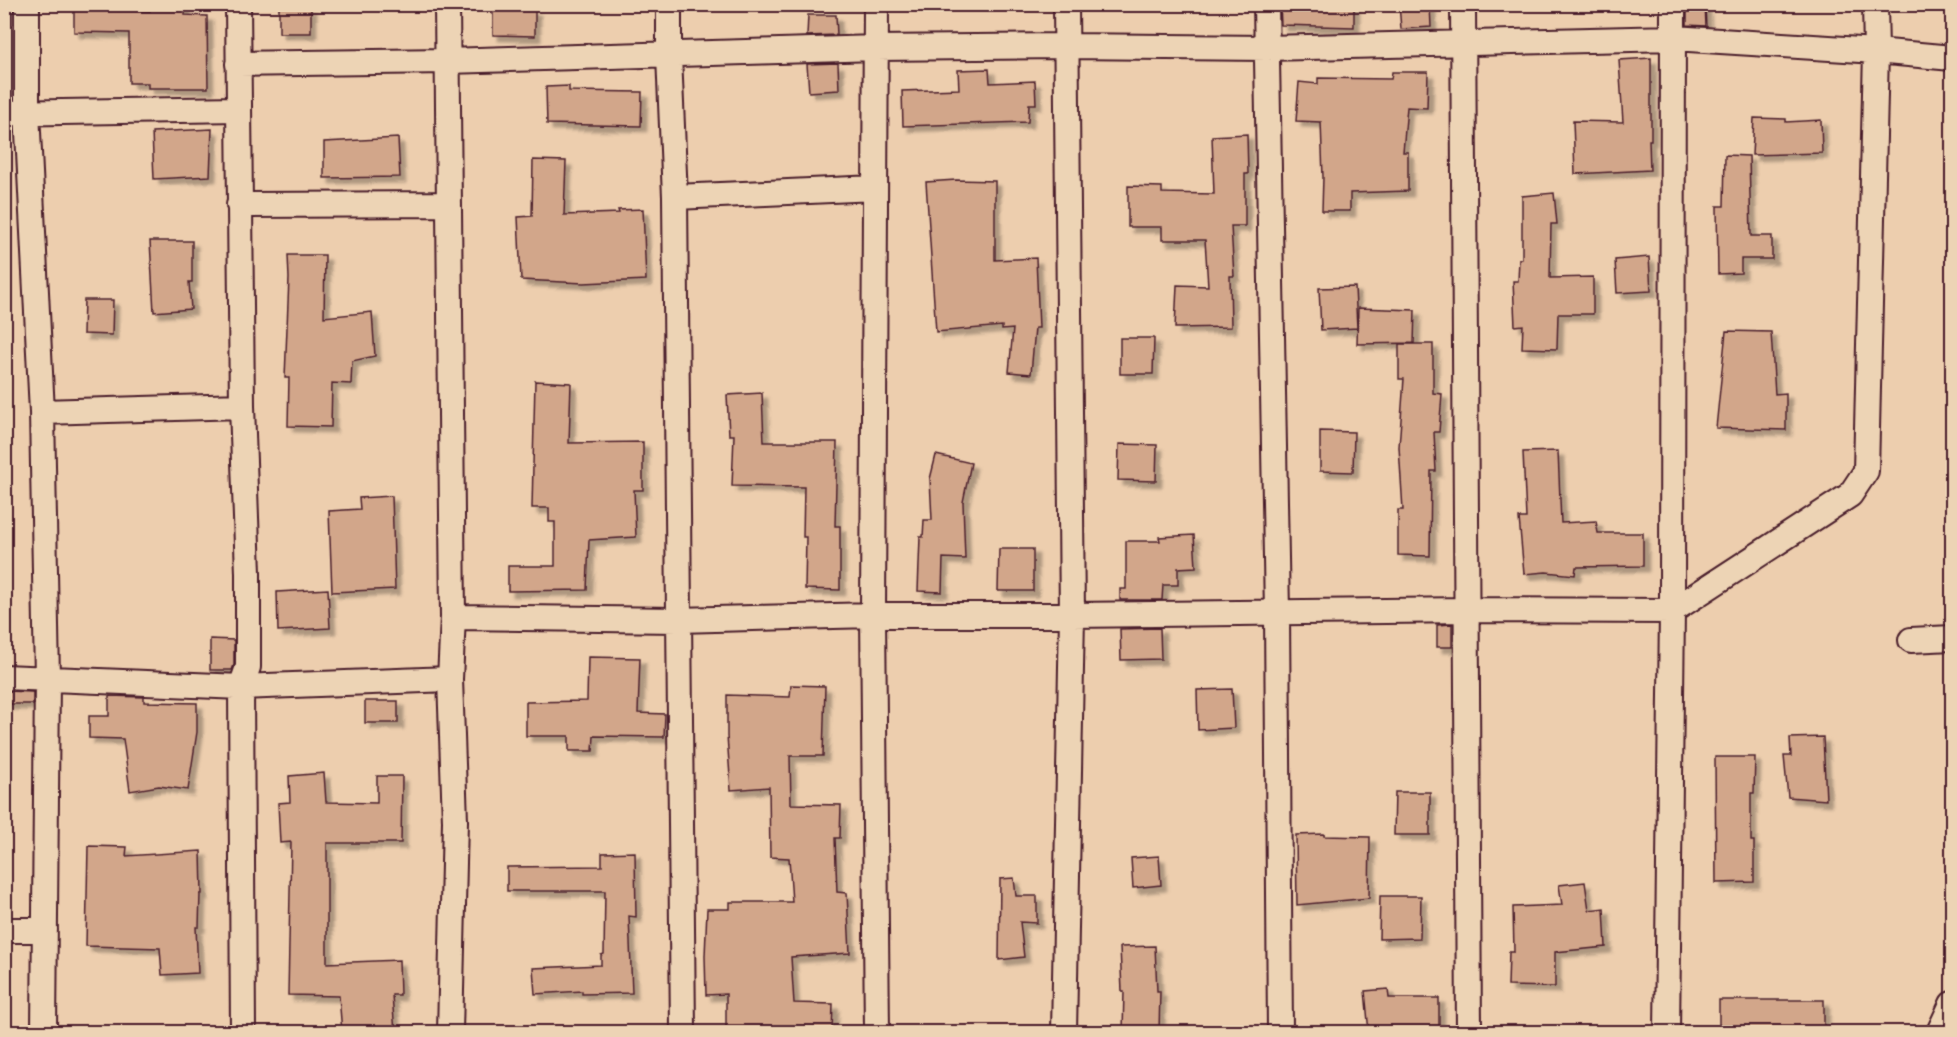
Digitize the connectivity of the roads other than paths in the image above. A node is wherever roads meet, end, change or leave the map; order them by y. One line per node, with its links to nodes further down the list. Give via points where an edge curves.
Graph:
1 (27, 4): 22 (street)
2 (238, 4): 20 (street)
3 (447, 4): 19 (street)
4 (669, 4): 17 (street)
5 (876, 4): 14 (street)
6 (1066, 4): 13 (street)
7 (1266, 4): 15 (street)
8 (1463, 4): 12 (street)
9 (1673, 4): 11 (street)
10 (1875, 4): 16 (street)
11 (1673, 38): 12 (street); 16 (street); 30 (street)
12 (1464, 44): 15 (street); 29 (street)
13 (1066, 46): 14 (street); 15 (street); 33 (street)
14 (876, 48): 17 (street); 23 (street)
15 (1267, 48): 31 (street)
16 (1876, 51): 18 (street); 30 (street, via 1866,471 1850,495)
17 (669, 56): 19 (street); 24 (street)
18 (1953, 58)
19 (447, 61): 20 (street); 25 (street)
20 (238, 64): 21 (street)
21 (238, 109): 22 (street); 26 (street)
22 (16, 112): 28 (street)
23 (875, 188): 24 (street); 32 (street)
24 (675, 197): 35 (street)
25 (449, 204): 26 (street); 34 (street)
26 (239, 205): 27 (street)
27 (242, 406): 28 (street); 41 (street, via 248,667)
28 (42, 412): 39 (street)
29 (1467, 610): 30 (street); 31 (street); 52 (street)
30 (1672, 611): 53 (street)
31 (1277, 613): 33 (street); 51 (street)
32 (873, 615): 33 (street); 35 (street); 49 (street)
33 (1072, 615): 50 (street)
34 (453, 617): 35 (street); 40 (street)
35 (678, 620): 48 (street)
36 (1953, 638): 37 (street)
37 (1911, 640)
38 (4, 678): 39 (street)
39 (47, 678): 41 (street); 43 (street)
40 (450, 679): 41 (street); 47 (street, via 455,821)
41 (241, 687): 46 (street)
42 (4, 930): 43 (street)
43 (45, 930): 45 (street)
44 (1953, 1004): 54 (street)
45 (44, 1032)
46 (243, 1032)
47 (450, 1032)
48 (683, 1032)
49 (877, 1032)
50 (1064, 1032)
51 (1280, 1032)
52 (1469, 1032)
53 (1667, 1032)
54 (1939, 1032)

